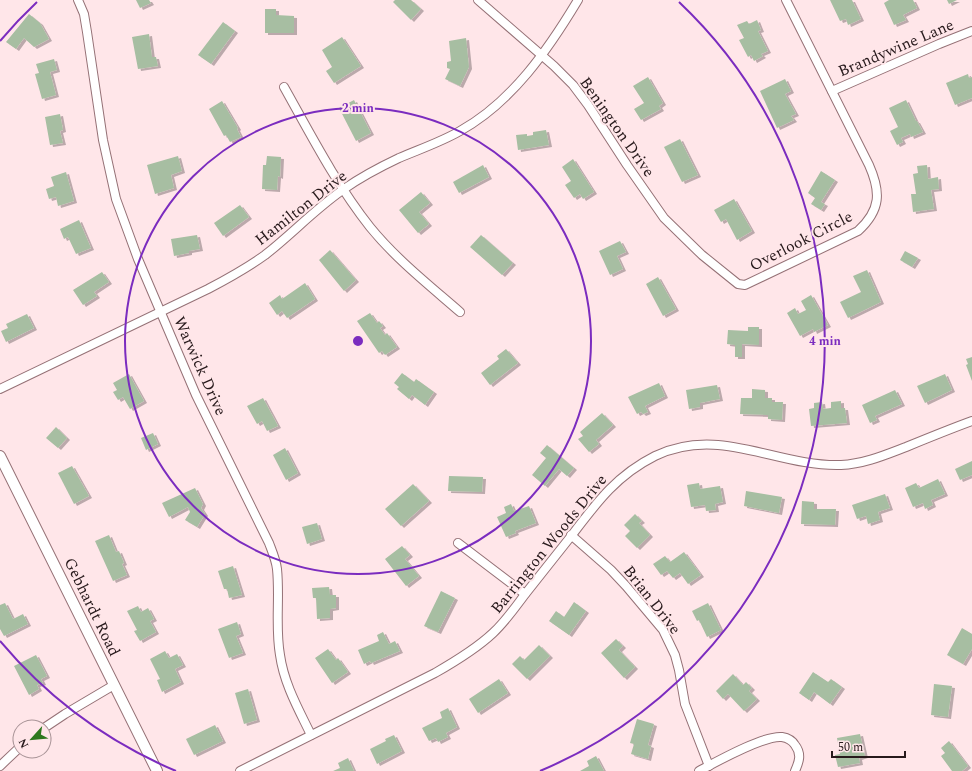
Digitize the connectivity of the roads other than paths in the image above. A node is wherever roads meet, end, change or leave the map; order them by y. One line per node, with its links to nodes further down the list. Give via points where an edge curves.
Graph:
1 (78, 0): 11 (street, Warwick Drive, via 88,32 103,140 116,199)
2 (478, 0): 6 (street, Benington Drive)
3 (578, 0): 6 (street, Hamilton Drive)
4 (786, 0): 8 (street, Overlook Circle)
5 (972, 31): 8 (street, Brandywine Lane)
6 (542, 55): 9 (street, Hamilton Drive, via 505,97 482,117); 10 (street, Benington Drive, via 573,85 588,105 664,218)
7 (284, 87): 9 (street, via 330,171)
8 (832, 91): 10 (street, Overlook Circle, via 878,190 872,214 858,231 752,283 740,285)
9 (343, 189): 11 (street, Hamilton Drive, via 265,255 232,276); 12 (street, via 370,227 392,251)
10 (727, 276)
11 (161, 312): 13 (street, Hamilton Drive); 21 (street, Warwick Drive, via 196,395 269,543 277,567 279,655 291,694)
12 (460, 312)
13 (0, 389)
14 (972, 421): 16 (street, Barrington Woods Drive, via 883,456 855,464 818,465 723,445 707,444 673,450 645,462 610,487)
15 (0, 456): 19 (street, Gebhardt Road)
16 (571, 535): 18 (street, Barrington Woods Drive); 24 (street, Brian Drive, via 621,580 663,630 675,655 685,704)
17 (458, 543): 18 (street)
18 (525, 594): 21 (street, Barrington Woods Drive, via 494,632 460,659)
19 (114, 685): 20 (street); 25 (street, Gebhardt Road)
20 (52, 723)
21 (311, 735): 26 (street, Barrington Woods Drive)
22 (12, 755): 23 (street)
23 (0, 766)
24 (709, 766): 27 (street); 28 (street, via 763,741 782,737 790,739 799,753)
25 (157, 771)
26 (240, 771)
27 (699, 771)
28 (795, 771)

